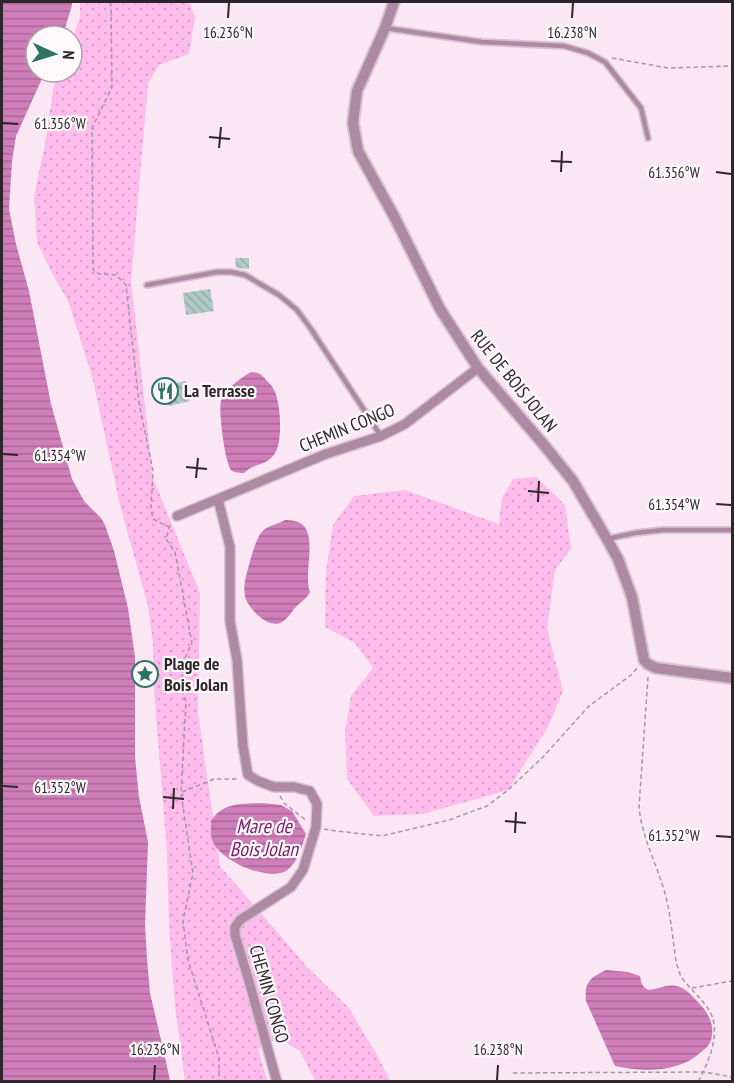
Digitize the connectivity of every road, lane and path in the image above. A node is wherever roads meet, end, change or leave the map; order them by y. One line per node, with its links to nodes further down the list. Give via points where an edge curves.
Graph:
1 (110, 2): 18 (path, via 112,87 92,128 93,270 116,275 126,285 139,403 153,471 153,519 169,527 166,539 175,552 192,643 184,660 180,688 186,701)
2 (394, 2): 3 (street, RUE DE BOIS JOLAN)
3 (385, 28): 6 (lane, via 482,42 564,46 588,53 605,63 641,108); 8 (street, RUE DE BOIS JOLAN, via 357,92 354,123 358,151 440,309)
4 (611, 57): 5 (path, via 668,68)
5 (732, 66)
6 (648, 138)
7 (147, 285): 9 (lane, via 231,272 245,275 279,295 311,329)
8 (478, 368): 9 (street, CHEMIN CONGO, via 405,424); 13 (street, RUE DE BOIS JOLAN, via 573,481)
9 (381, 436): 10 (street, CHEMIN CONGO, via 326,454)
10 (218, 500): 11 (street, CHEMIN CONGO); 16 (street, via 230,547 230,621)
11 (177, 516)
12 (732, 530): 13 (lane, via 663,530)
13 (607, 539): 14 (street, RUE DE BOIS JOLAN, via 632,597)
14 (646, 662): 15 (street, via 656,668); 19 (path, via 589,706 543,757 487,807 382,836); 21 (path, via 640,818 666,897 676,962 681,977)
15 (732, 678)
16 (249, 775): 17 (street, CHEMIN CONGO); 18 (path, via 214,779)
17 (274, 787): 19 (path, via 284,803); 19 (street, CHEMIN CONGO, via 310,791 317,804)
18 (182, 793): 25 (path, via 193,873 183,921 188,960 219,1058)
19 (316, 827): 26 (street, CHEMIN CONGO, via 303,870 291,887 240,920 236,927 235,935)
20 (732, 981): 21 (path)
21 (691, 988): 22 (path, via 713,1018)
22 (704, 1072): 23 (path); 24 (path); 27 (path)
23 (513, 1073)
24 (732, 1077)
25 (219, 1082)
26 (277, 1082)
27 (698, 1082)

